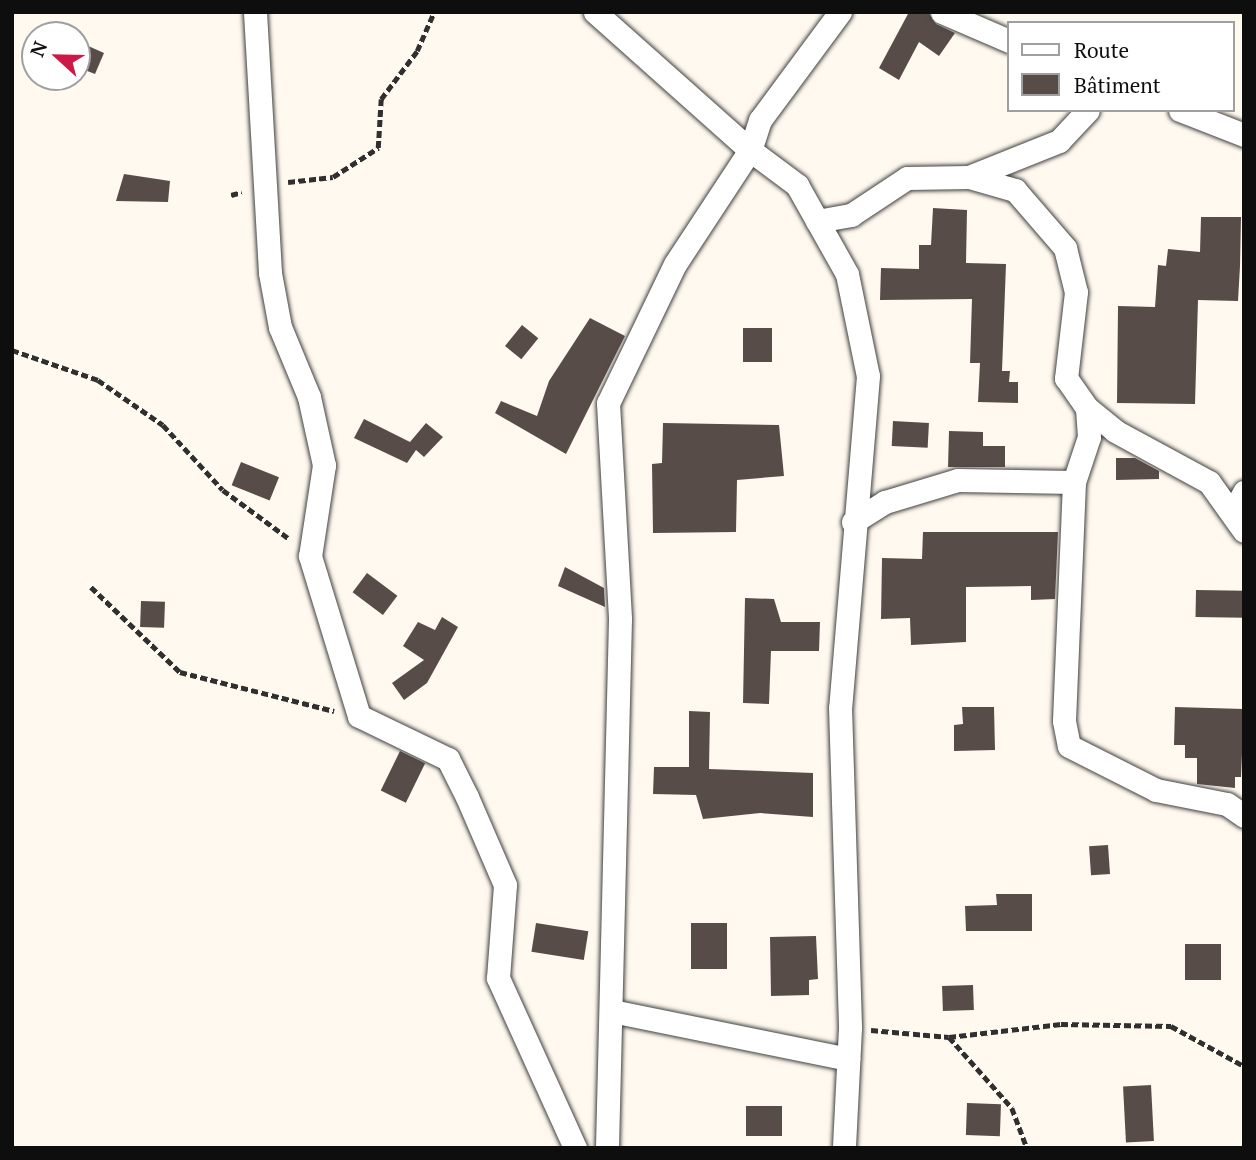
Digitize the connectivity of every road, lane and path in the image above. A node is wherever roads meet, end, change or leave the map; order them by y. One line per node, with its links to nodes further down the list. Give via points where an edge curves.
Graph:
1 (255, 12): 12 (street)
2 (434, 12): 12 (path, via 418,51 381,99 378,148 334,177)
3 (595, 12): 10 (street)
4 (841, 12): 10 (street, via 760,120)
5 (942, 12): 6 (street)
6 (1007, 39)
7 (1086, 112): 11 (street, via 1059,141)
8 (1185, 112): 9 (street)
9 (1244, 135)
10 (750, 150): 14 (street, via 797,185); 26 (street, via 675,264 608,403 620,619)
11 (968, 177): 14 (street, via 907,178 851,215); 16 (street, via 1015,190 1065,248 1076,292 1066,378)
12 (266, 185): 13 (path); 22 (street, via 280,327 309,397 324,465)
13 (231, 195)
14 (817, 220): 21 (street, via 847,274 868,376)
15 (12, 350): 22 (path, via 98,380 163,425 223,490)
16 (1087, 408): 17 (street); 18 (street)
17 (1115, 431): 18 (street); 20 (street, via 1209,482)
18 (1089, 437): 19 (street)
19 (1074, 482): 21 (street, via 958,480 885,502); 25 (street, via 1064,721 1069,746 1156,790 1227,804)
20 (1240, 512)
21 (853, 522): 27 (street, via 840,707)
22 (310, 556): 24 (street)
23 (91, 587): 24 (path, via 180,672)
24 (359, 716): 31 (street, via 448,759 505,885 498,978)
25 (1244, 816)
26 (612, 1011): 29 (street); 32 (street)
27 (850, 1028): 28 (path); 29 (street)
28 (949, 1037): 30 (path, via 1061,1024 1171,1026); 34 (path, via 1012,1108)
29 (848, 1059): 33 (street)
30 (1244, 1066)
31 (575, 1148)
32 (607, 1148)
33 (844, 1148)
34 (1027, 1148)

